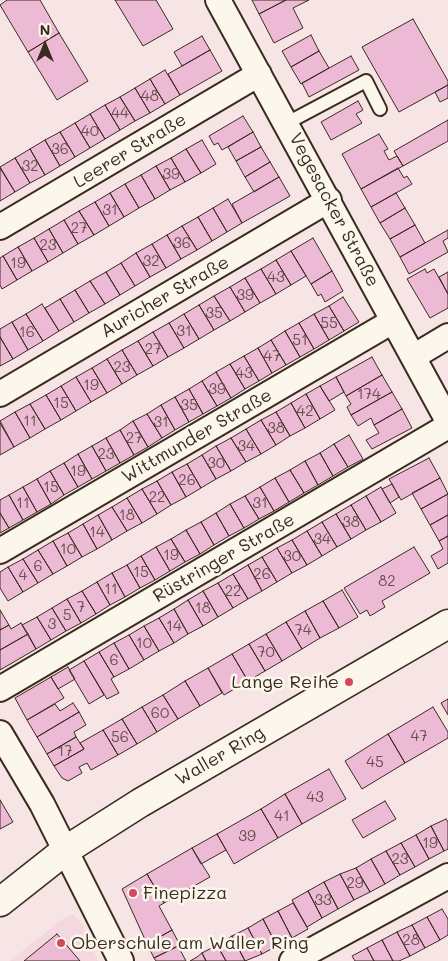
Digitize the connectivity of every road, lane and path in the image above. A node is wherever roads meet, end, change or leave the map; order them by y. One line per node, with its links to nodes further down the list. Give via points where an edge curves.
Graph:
1 (218, 0): 2 (street, Vegesacker Straße)
2 (259, 74): 4 (street, Vegesacker Straße); 6 (street, Leerer Straße)
3 (380, 109): 4 (lane, via 366,81)
4 (287, 123): 5 (street, Vegesacker Straße)
5 (329, 200): 7 (street, Vegesacker Straße); 10 (street, Auricher Straße)
6 (0, 227)
7 (393, 321): 9 (street, Vegesacker Straße); 13 (street, Wittmunder Straße)
8 (448, 336): 9 (street)
9 (413, 356): 11 (street, Vegesacker Straße)
10 (0, 394)
11 (448, 421)
12 (448, 426): 15 (street, Rüstringer Straße)
13 (0, 551)
14 (448, 624): 17 (main road, Waller Ring, via 140,803)
15 (0, 689)
16 (0, 733): 17 (street)
17 (66, 850): 19 (main road, Waller Ring); 21 (street)
18 (448, 876): 20 (street)
19 (0, 902)
20 (296, 960)
21 (121, 961)

